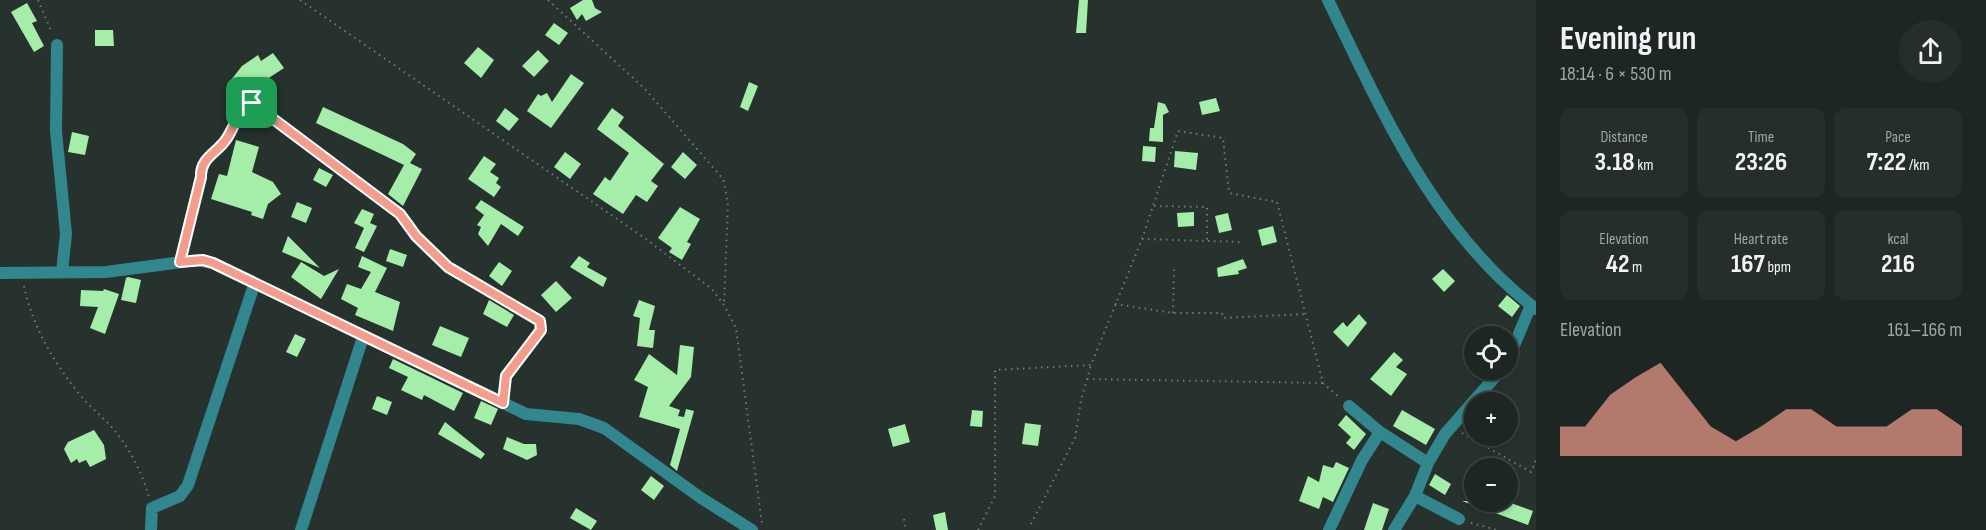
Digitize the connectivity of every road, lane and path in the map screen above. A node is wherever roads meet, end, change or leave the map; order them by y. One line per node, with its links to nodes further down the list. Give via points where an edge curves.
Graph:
1 (38, 0): 7 (path)
2 (300, 0): 19 (path, via 646,238 712,289)
3 (548, 0): 19 (path, via 645,89 723,179 728,202)
4 (1328, 0): 6 (street)
5 (1336, 0): 6 (street)
6 (1336, 16): 20 (street, via 1379,105 1443,215 1487,266)
7 (57, 45): 14 (street, via 56,131 66,234)
8 (1153, 206): 9 (path); 10 (path, via 1207,207); 22 (path, via 1178,131 1224,138 1229,192 1276,201)
9 (1143, 239): 10 (path); 18 (path)
10 (1207, 242): 11 (path)
11 (1241, 242)
12 (180, 262): 14 (street, via 106,272); 17 (street, via 213,263); 29 (street, via 200,168 226,141 242,109 252,103 400,214 448,267 540,321 541,330 504,381)
13 (1174, 267): 21 (path)
14 (62, 272): 16 (street)
15 (0, 273): 16 (street)
16 (21, 274): 36 (path, via 29,311 47,351 82,397 117,433 145,482)
17 (254, 285): 23 (street); 36 (street, via 188,485 180,496)
18 (1114, 304): 21 (path); 25 (path)
19 (724, 305): 43 (path, via 736,328)
20 (1533, 307): 24 (street)
21 (1173, 313): 22 (path, via 1222,313 1223,318)
22 (1306, 314): 28 (path)
23 (363, 337): 29 (street); 41 (street)
24 (1518, 339)
25 (1091, 365): 26 (path); 45 (path, via 995,370 995,496)
26 (1087, 379): 28 (path); 39 (path, via 1075,438)
27 (1492, 380): 31 (street)
28 (1323, 383): 30 (path)
29 (503, 403): 42 (street, via 526,414 579,419 604,428)
30 (1349, 406): 32 (street)
31 (1451, 427): 33 (path, via 1531,472); 34 (street)
32 (1380, 432): 34 (street); 46 (street, via 1362,460)
33 (1536, 460)
34 (1428, 463): 35 (street)
35 (1415, 496): 38 (street); 47 (street)
36 (152, 508): 40 (street)
37 (904, 519): 44 (path)
38 (1459, 519): 48 (path)
39 (1031, 524)
40 (151, 530)
41 (301, 530)
42 (752, 530)
43 (763, 530)
44 (906, 530)
45 (978, 530)
46 (1329, 530)
47 (1394, 530)
48 (1497, 530)

